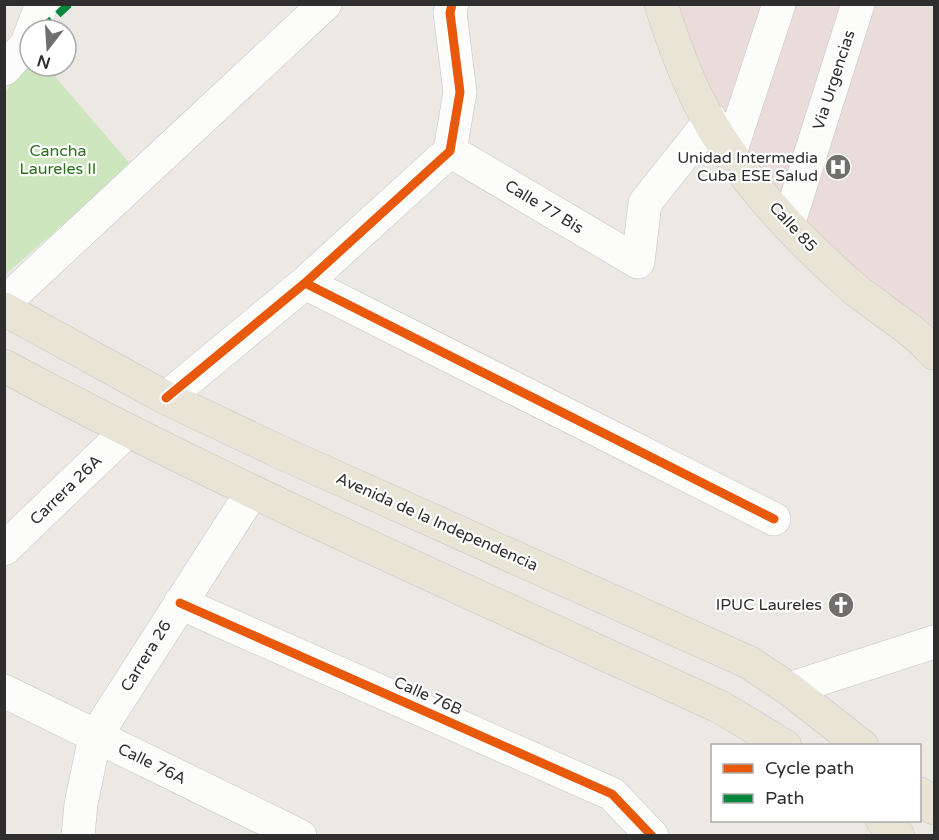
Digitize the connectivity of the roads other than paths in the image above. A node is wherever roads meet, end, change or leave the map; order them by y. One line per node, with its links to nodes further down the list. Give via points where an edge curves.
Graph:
1 (325, 4): 13 (street)
2 (452, 4): 9 (street, via 460,92)
3 (661, 4): 8 (main road, Calle 85, via 698,99)
4 (779, 4): 10 (street)
5 (858, 4): 11 (street, Via Urgencias)
6 (18, 54): 7 (street)
7 (4, 69)
8 (711, 120): 9 (street, Calle 77 Bis, via 645,202 638,262); 10 (main road, Calle 85)
9 (450, 151): 12 (street)
10 (730, 153): 11 (main road, Calle 85)
11 (788, 225): 15 (main road, Calle 85, via 850,285 922,339)
12 (305, 283): 17 (street); 20 (street)
13 (4, 303)
14 (4, 309): 17 (main road, Avenida de la Independencia)
15 (934, 353)
16 (4, 366): 18 (main road)
17 (166, 398): 24 (main road, Avenida de la Independencia, via 748,662)
18 (127, 431): 19 (main road); 21 (street, Carrera 26A)
19 (252, 492): 22 (street, Carrera 26); 27 (main road, via 720,706)
20 (774, 519)
21 (4, 549)
22 (180, 603): 26 (street, Carrera 26); 33 (street, Calle 76B, via 612,794)
23 (934, 642): 24 (street)
24 (789, 689): 28 (main road, Avenida de la Independencia)
25 (4, 692): 26 (street, Calle 76A)
26 (95, 737): 31 (street, Carrera 26); 32 (street, Calle 76A)
27 (782, 744)
28 (859, 744)
29 (921, 795): 30 (main road)
30 (934, 808)
31 (78, 836)
32 (300, 836)
33 (652, 836)

